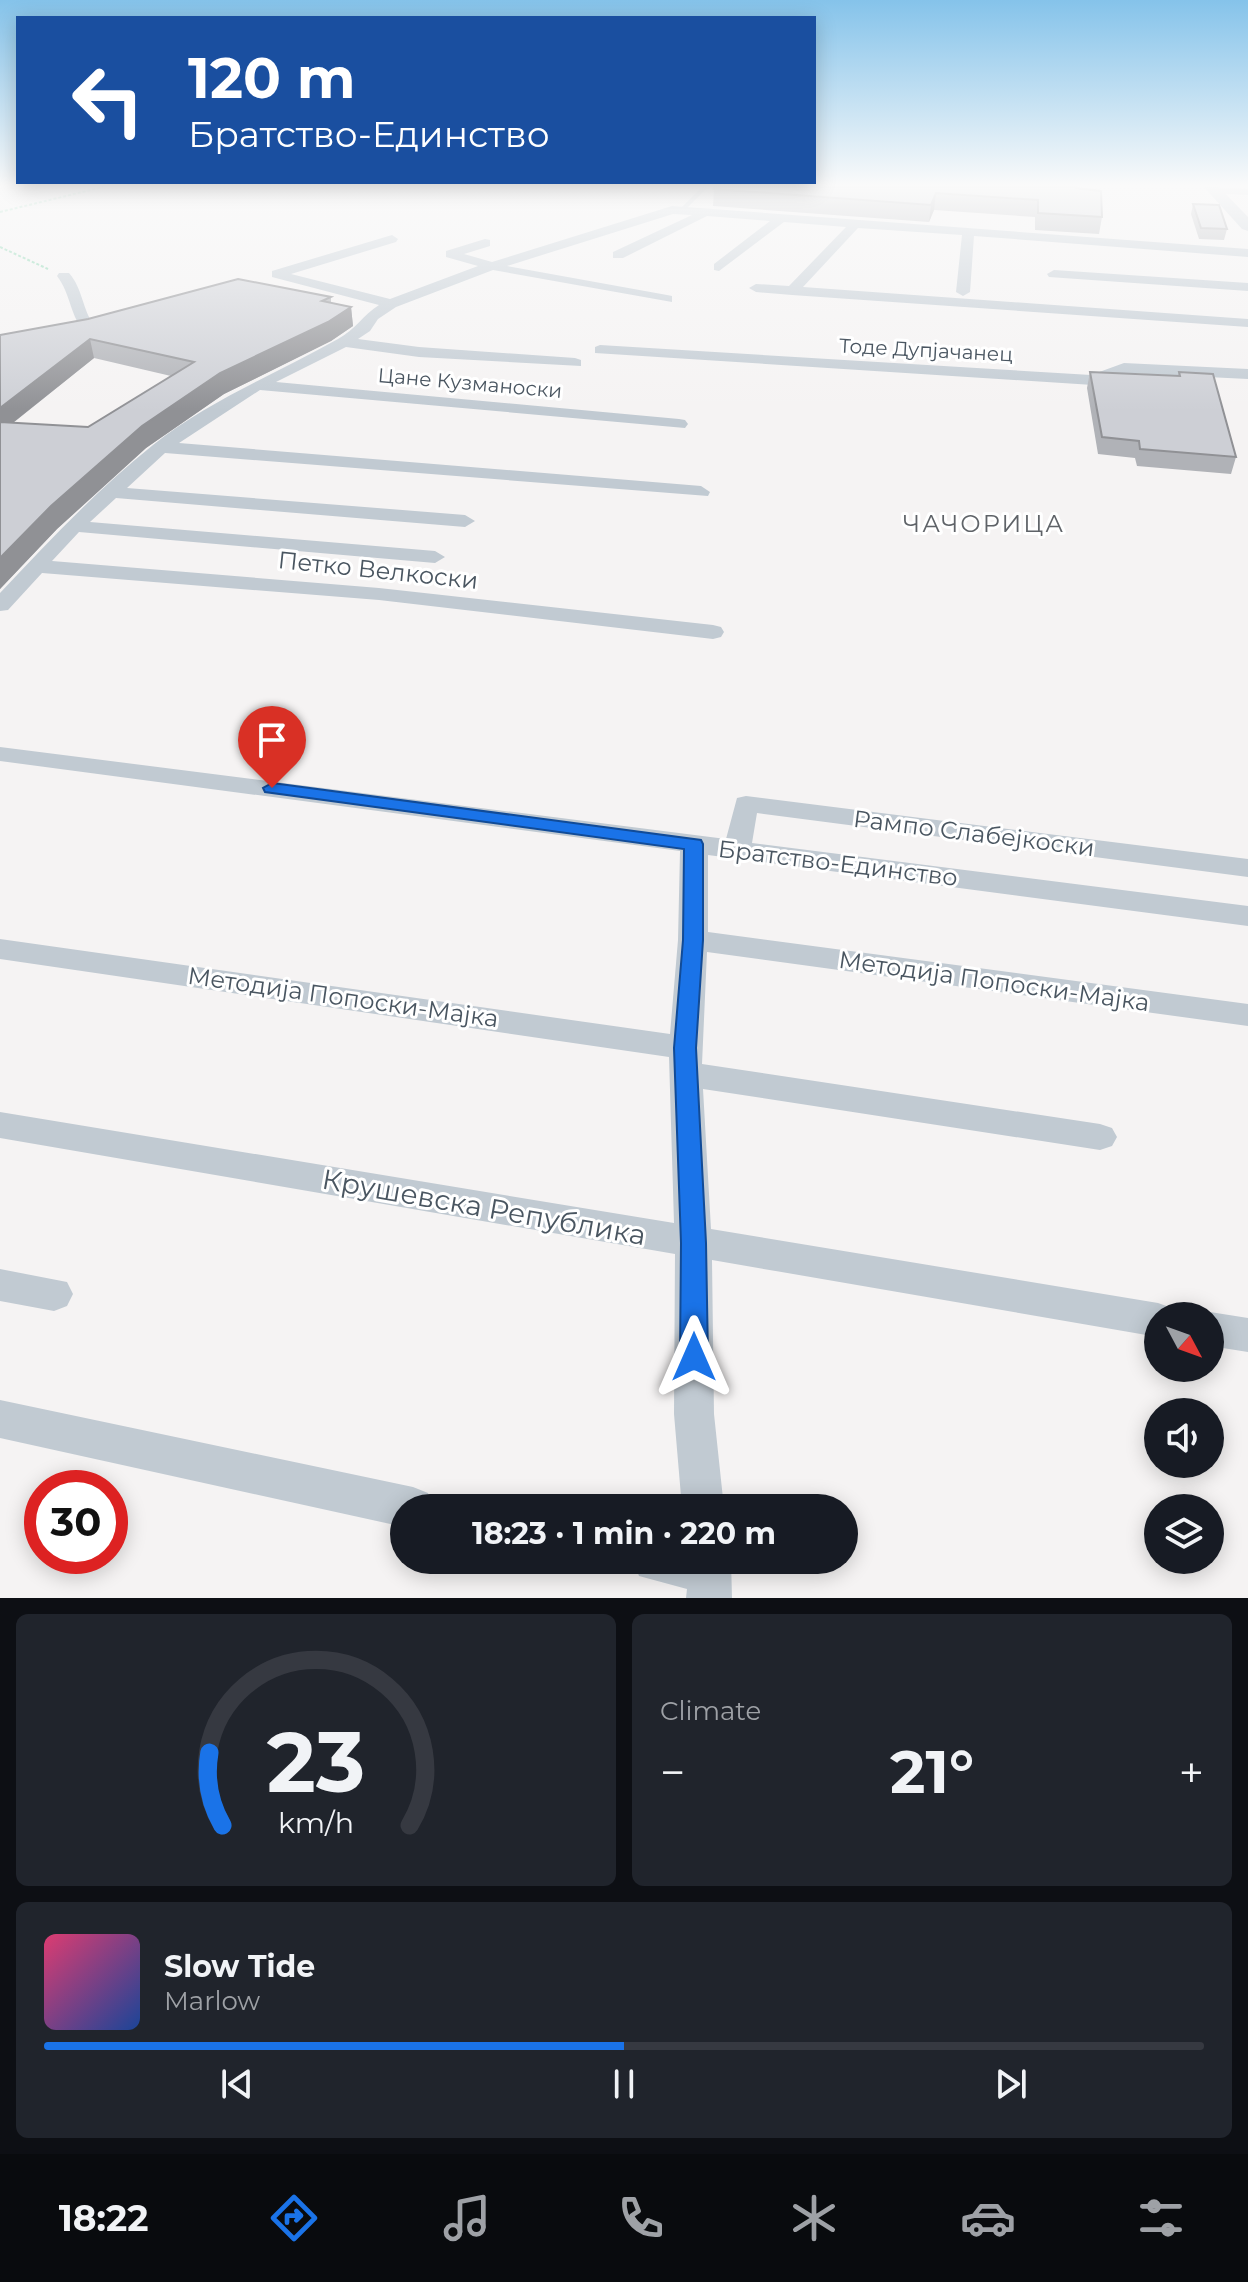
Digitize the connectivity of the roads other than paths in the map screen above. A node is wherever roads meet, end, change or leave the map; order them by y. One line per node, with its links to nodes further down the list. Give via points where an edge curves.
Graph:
1 (312, 262): 18 (street, via 277,274)
2 (474, 262): 9 (street)
3 (508, 262): 9 (street)
4 (726, 262): 10 (street)
5 (820, 262): 15 (street)
6 (966, 262): 16 (street)
7 (1092, 262): 11 (street)
8 (1106, 262): 13 (street)
9 (490, 267): 17 (street); 18 (street)
10 (719, 267)
11 (1054, 274)
12 (64, 276): 19 (street, via 75,287 80,321 91,331)
13 (1248, 287)
14 (756, 288): 15 (street)
15 (792, 291): 20 (street)
16 (963, 292)
17 (667, 299)
18 (391, 304): 21 (street, via 365,315 365,328)
19 (121, 323)
20 (1248, 323)
21 (344, 342): 23 (street); 25 (street)
22 (600, 350): 24 (street, Тоде Дупјачанец, via 1093,380 1124,368)
23 (575, 363)
24 (1248, 374)
25 (257, 385): 26 (street, Цане Кузманоски); 27 (street)
26 (679, 424)
27 (161, 447): 28 (street); 29 (street)
28 (113, 492): 30 (street); 31 (street)
29 (701, 492)
30 (465, 521)
31 (74, 526): 32 (street, Петко Велкоски); 33 (street)
32 (435, 557)
33 (37, 566): 34 (street); 35 (street, Петко Велкоски, via 379,594)
34 (0, 605)
35 (713, 632)
36 (0, 754): 37 (street, Братство-Единство)
37 (694, 844): 38 (street, Братство-Единство); 41 (street)
38 (737, 850): 39 (street, Рампо Слабејкоски, via 746,804); 40 (street, Братство-Единство)
39 (1248, 868)
40 (1248, 916)
41 (693, 940): 43 (street, Методија Попоски-Мајка); 44 (street)
42 (0, 949): 44 (street, Методија Попоски-Мајка)
43 (1248, 1015)
44 (685, 1061): 46 (street, Методија Попоски-Мајка); 47 (street)
45 (0, 1125): 47 (street, Крушевска Република)
46 (1100, 1137)
47 (693, 1243): 50 (street, Крушевска Република); 54 (street, via 694,1414)
48 (0, 1285): 49 (street)
49 (54, 1294)
50 (1144, 1318)
51 (1224, 1331): 52 (street)
52 (1248, 1335)
53 (0, 1419): 55 (street)
54 (702, 1494)
55 (390, 1503)

